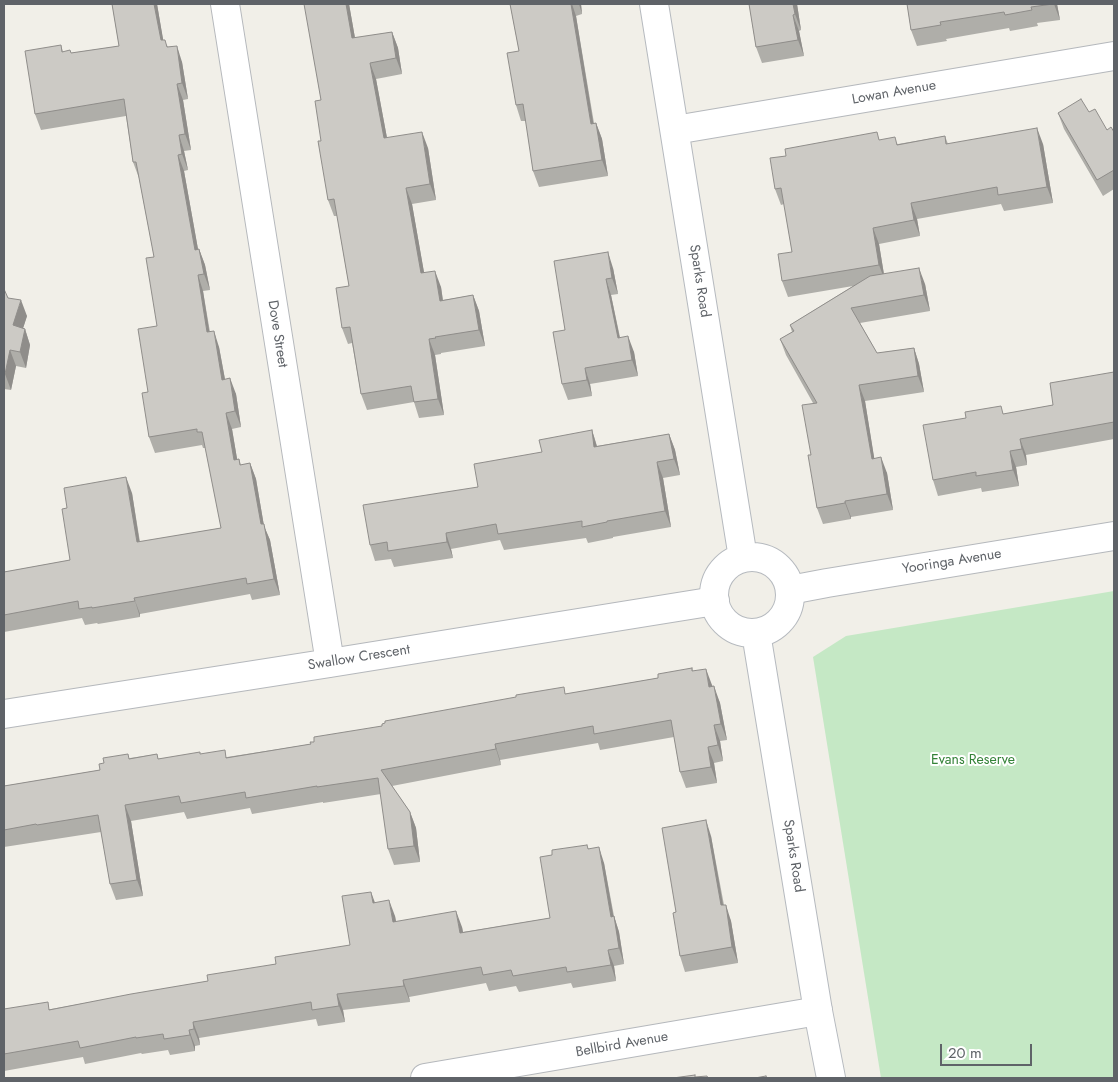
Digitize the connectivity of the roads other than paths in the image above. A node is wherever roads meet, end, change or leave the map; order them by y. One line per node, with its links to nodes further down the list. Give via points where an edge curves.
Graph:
1 (225, 4): 10 (street, Dove Street)
2 (654, 4): 4 (street, Sparks Road)
3 (1114, 56): 4 (street, Lowan Avenue)
4 (675, 130): 6 (street, Sparks Road)
5 (1114, 536): 7 (street, Yooringa Avenue)
6 (743, 558): 7 (street, via 768,560 787,578); 8 (street, via 724,569 718,579)
7 (790, 590): 9 (street, via 786,614 778,624)
8 (715, 601): 9 (street, via 725,622 744,633); 10 (street, Swallow Crescent)
9 (756, 633): 12 (street, Sparks Road)
10 (330, 663): 11 (street, Swallow Crescent)
11 (4, 714)
12 (818, 1011): 13 (street, Bellbird Avenue); 14 (street, Sparks Road)
13 (425, 1078)
14 (830, 1078)

